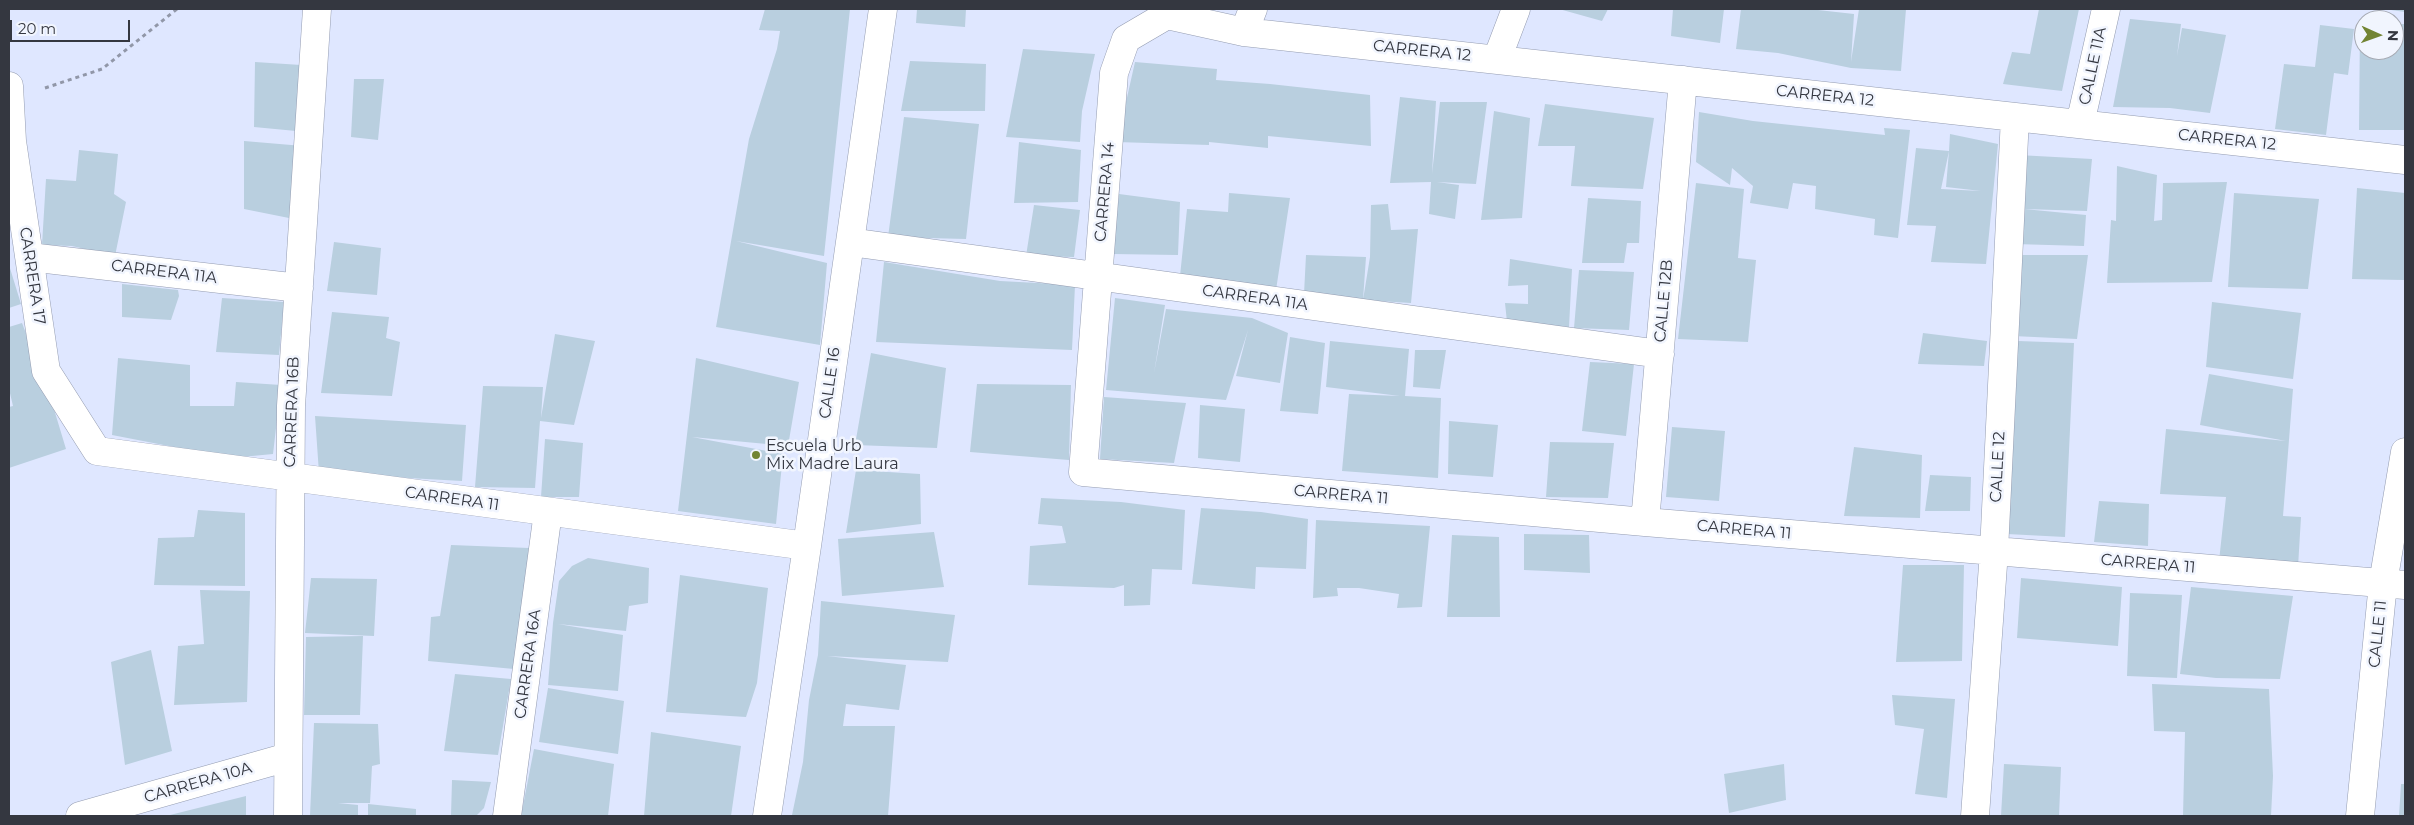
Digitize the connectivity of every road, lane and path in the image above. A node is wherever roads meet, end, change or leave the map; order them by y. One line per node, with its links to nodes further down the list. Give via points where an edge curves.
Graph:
1 (177, 9): 9 (path, via 102,69)
2 (317, 9): 16 (street, CARRERA 16B)
3 (883, 9): 13 (street, CALLE 16)
4 (1516, 9): 7 (street)
5 (2106, 9): 11 (street, CALLE 11A)
6 (1249, 20): 7 (street, CARRERA 12); 15 (street, CARRERA 14, via 1167,16 1126,39 1114,73)
7 (1498, 59): 8 (street, CARRERA 12)
8 (1683, 80): 10 (street, CARRERA 12); 17 (street, CALLE 12B)
9 (9, 93): 14 (street, CARRERA 17, via 12,141)
10 (2015, 117): 11 (street, CARRERA 12); 25 (street, CALLE 12)
11 (2080, 124): 12 (street, CARRERA 12)
12 (2405, 160)
13 (850, 242): 15 (street, CARRERA 11A); 24 (street, CALLE 16)
14 (29, 256): 16 (street, CARRERA 11A); 18 (street, CARRERA 17, via 46,370)
15 (1098, 277): 17 (street, CARRERA 11A); 20 (street, CARRERA 14)
16 (299, 288): 21 (street, CARRERA 16B)
17 (1660, 354): 23 (street, CALLE 12B)
18 (97, 451): 21 (street, CARRERA 11)
19 (2405, 452): 26 (street, CALLE 11)
20 (1083, 472): 23 (street, CARRERA 11)
21 (290, 477): 22 (street, CARRERA 11); 27 (street, CARRERA 16B)
22 (548, 512): 24 (street, CARRERA 11); 30 (street, CARRERA 16A)
23 (1645, 522): 25 (street, CARRERA 11)
24 (807, 546): 31 (street, CALLE 16)
25 (1994, 551): 26 (street, CARRERA 11); 32 (street, CALLE 12)
26 (2394, 584): 33 (street, CALLE 11)
27 (288, 757): 28 (street, CARRERA 10A); 29 (street, CARRERA 16B)
28 (80, 816)
29 (288, 816)
30 (507, 816)
31 (767, 816)
32 (1975, 816)
33 (2360, 816)

